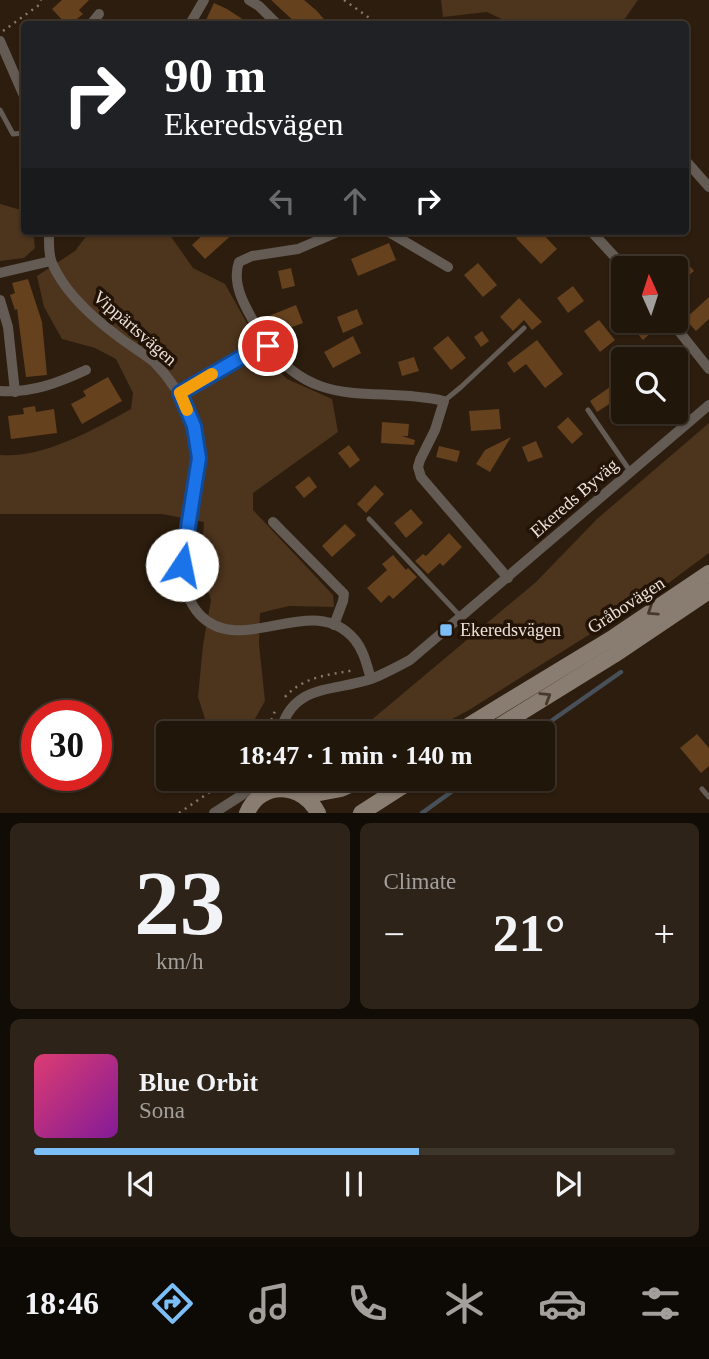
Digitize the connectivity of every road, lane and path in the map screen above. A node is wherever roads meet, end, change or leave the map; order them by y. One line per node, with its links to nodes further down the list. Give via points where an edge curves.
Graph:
1 (41, 0): 10 (path, via 4,27)
2 (204, 0): 7 (street)
3 (249, 0): 8 (street)
4 (344, 0): 9 (path)
5 (99, 14): 6 (street)
6 (93, 21)
7 (192, 21)
8 (274, 21)
9 (374, 21)
10 (0, 39): 11 (street)
11 (21, 89)
12 (0, 110): 13 (lane, via 13,134)
13 (21, 134)
14 (689, 164): 15 (street)
15 (709, 187)
16 (48, 235): 21 (street, Vippärtsvägen)
17 (331, 235): 27 (street, via 298,249 244,257 239,262 238,288)
18 (394, 235): 22 (street)
19 (596, 235): 20 (street)
20 (614, 256)
21 (51, 261): 23 (street); 32 (street, Vippärtsvägen, via 76,300 153,362)
22 (448, 267)
23 (0, 273)
24 (0, 300): 31 (street, via 8,327)
25 (524, 328): 33 (lane)
26 (680, 333): 28 (street)
27 (266, 343): 32 (street); 33 (street, via 286,365 320,387)
28 (709, 369)
29 (86, 370): 31 (street, via 52,386)
30 (0, 391): 31 (street)
31 (15, 392)
32 (180, 393): 43 (street, Vippärtsvägen, via 194,426 199,458 182,565 188,598 202,617 220,628 252,629 314,620)
33 (444, 401): 40 (street, via 420,460 421,477)
34 (709, 405): 36 (street, Ekereds Byväg)
35 (588, 411): 36 (lane)
36 (631, 472): 40 (street, Ekereds Byväg)
37 (369, 519): 42 (lane)
38 (273, 522): 43 (street, via 344,594)
39 (709, 573): 46 (main road, Gråbovägen, one-way to 46)
40 (508, 578): 42 (street, Ekereds Byväg)
41 (709, 591): 47 (main road, Gråbovägen, one-way to 41)
42 (461, 617): 44 (street, Ekereds Byväg, via 410,660)
43 (334, 625): 44 (street, via 355,640)
44 (371, 679): 45 (street, Ekereds Byväg, via 312,691)
45 (284, 721)
46 (476, 721)
47 (507, 721)
48 (702, 789): 54 (lane)
49 (211, 791): 56 (path)
50 (247, 791): 57 (street)
51 (270, 791): 55 (main road)
52 (298, 791): 58 (main road)
53 (395, 791): 59 (main road)
54 (709, 797)
55 (251, 807)
56 (179, 813)
57 (214, 813)
58 (318, 813)
59 (361, 813)

